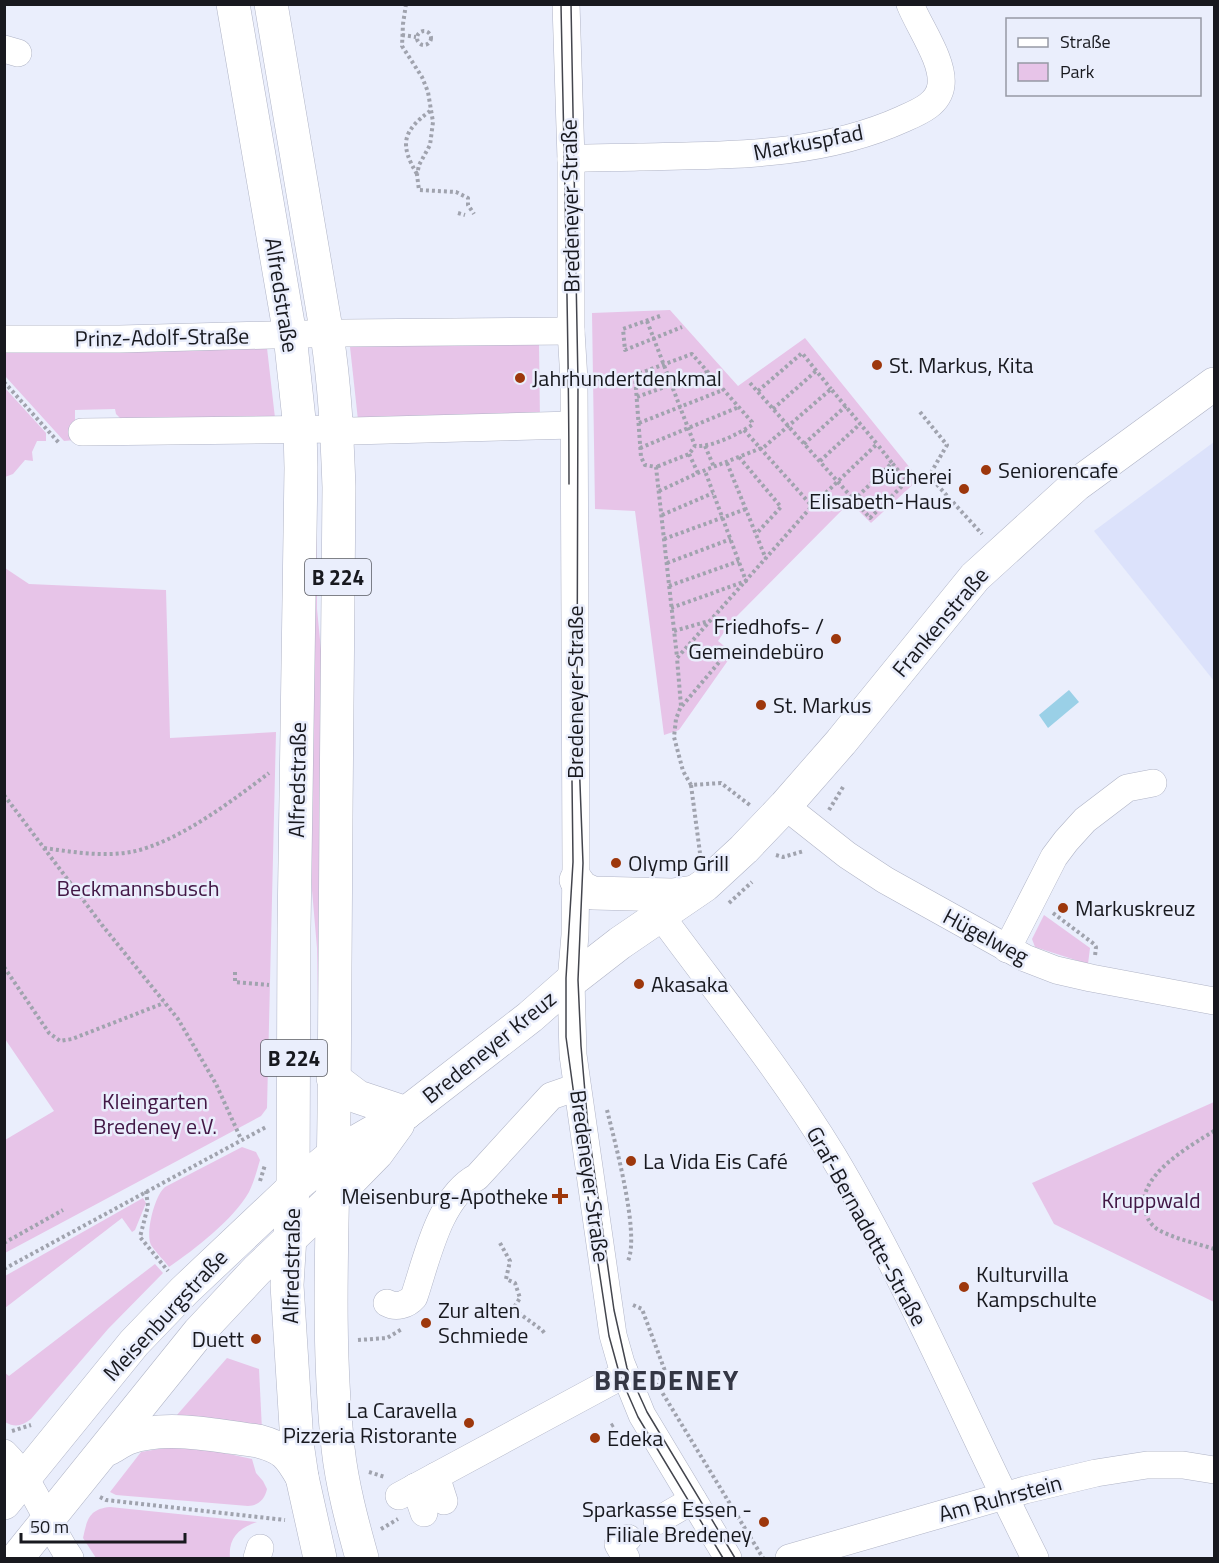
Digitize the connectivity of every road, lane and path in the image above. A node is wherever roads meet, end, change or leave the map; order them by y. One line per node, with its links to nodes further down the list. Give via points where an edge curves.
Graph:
1 (233, 4): 18 (main road, Alfredstraße / B 224)
2 (271, 4): 19 (main road, Alfredstraße / B 224)
3 (406, 4): 6 (path)
4 (566, 4): 9 (street, Bredeneyer Straße)
5 (910, 4): 9 (street, Markuspfad, via 934,55 942,83 939,94 919,112 847,139 773,152)
6 (402, 35): 7 (path); 8 (path, via 402,46 422,77)
7 (416, 37)
8 (431, 110): 10 (path, via 430,146); 10 (path, via 407,136 408,158)
9 (571, 159): 17 (street, Bredeneyer Straße)
10 (417, 175): 12 (path, via 419,190 456,192 468,198)
11 (458, 213): 13 (path)
12 (474, 214)
13 (465, 215)
14 (660, 316): 15 (path)
15 (647, 321): 21 (path); 21 (path, via 623,329 625,350)
16 (682, 327): 21 (path)
17 (571, 331): 19 (street, Prinz-Adolf-Straße); 42 (street, Bredeneyer Straße)
18 (290, 335): 19 (street, Prinz-Adolf-Straße); 20 (street, Prinz-Adolf-Straße); 45 (main road, Alfredstraße / B 224)
19 (327, 335): 46 (main road, Alfredstraße / B 224)
20 (4, 339)
21 (654, 339): 22 (path)
22 (664, 364): 24 (path, via 692,354); 25 (path); 30 (path)
23 (816, 370): 31 (path); 33 (path, via 801,353); 38 (path)
24 (707, 372): 30 (path); 32 (path)
25 (635, 375): 26 (path); 34 (path)
26 (607, 377)
27 (4, 382): 48 (path, via 62,446 78,446)
28 (750, 383): 33 (path)
29 (1215, 384): 92 (main road, Frankenstraße, via 1076,485 975,577 841,742)
30 (672, 385): 34 (path); 36 (path)
31 (831, 389): 35 (path); 43 (path)
32 (723, 390): 36 (path); 37 (path)
33 (758, 392): 38 (path)
34 (637, 397): 40 (path)
35 (846, 406): 41 (path); 49 (path)
36 (680, 407): 40 (path); 44 (path)
37 (739, 407): 44 (path); 47 (path, via 753,424)
38 (773, 409): 43 (path)
39 (920, 412): 73 (path, via 947,444 929,476)
40 (639, 423): 53 (path)
41 (860, 424): 50 (path); 57 (path)
42 (573, 425): 46 (street); 96 (street, Bredeneyer Straße)
43 (789, 426): 49 (path); 54 (path)
44 (687, 428): 51 (path); 53 (path)
45 (300, 429): 46 (street); 48 (street); 87 (main road, Alfredstraße / B 224)
46 (337, 429): 108 (main road, Alfredstraße / B 224)
47 (744, 430): 52 (path); 54 (path)
48 (82, 432)
49 (804, 444): 57 (path)
50 (877, 444): 59 (path); 64 (path)
51 (695, 446): 52 (path); 55 (path)
52 (705, 446): 61 (path)
53 (640, 448): 60 (path, via 645,465)
54 (761, 448): 56 (path); 68 (path)
55 (689, 454): 60 (path); 63 (path)
56 (739, 457): 58 (path); 72 (path, via 781,507)
57 (820, 461): 64 (path)
58 (727, 463): 61 (path); 69 (path)
59 (892, 463): 67 (path); 67 (path, via 907,481 900,489 870,518)
60 (656, 467): 65 (path)
61 (714, 467): 62 (path)
62 (705, 471): 63 (path); 66 (path)
63 (698, 473): 65 (path)
64 (838, 482): 67 (path); 68 (path)
65 (659, 491): 70 (path)
66 (713, 493): 70 (path); 71 (path)
67 (854, 500)
68 (812, 506): 76 (path)
69 (746, 509): 71 (path); 72 (path)
70 (662, 515): 74 (path)
71 (723, 518): 74 (path); 75 (path)
72 (756, 534): 76 (path)
73 (982, 534)
74 (664, 539): 78 (path)
75 (731, 539): 77 (path); 78 (path)
76 (766, 559): 79 (path)
77 (739, 561): 79 (path); 80 (path)
78 (667, 563): 80 (path)
79 (746, 581): 81 (path); 82 (path)
80 (669, 586): 81 (path)
81 (671, 608): 83 (path)
82 (710, 621): 83 (path); 84 (path)
83 (674, 631): 84 (path)
84 (677, 658): 86 (path)
85 (721, 660): 86 (path)
86 (681, 706): 89 (path, via 674,737)
87 (298, 752): 94 (path, via 212,813 147,848 98,854); 116 (main road, Alfredstraße / B 224)
88 (1153, 783): 98 (street, via 1127,788 1085,820 1054,857)
89 (691, 785): 92 (path, via 721,783); 95 (path)
90 (843, 787): 93 (path, via 829,808)
91 (4, 795): 94 (path)
92 (772, 809): 97 (main road, Frankenstraße, via 744,849); 100 (street, Hügelweg, via 885,880)
93 (830, 815)
94 (44, 847): 107 (path)
95 (700, 854)
96 (576, 880): 97 (main road, via 593,893); 104 (street, Bredeneyer Straße)
97 (696, 892): 99 (main road, Frankenstraße)
98 (1033, 897): 100 (street); 103 (path, via 1094,944)
99 (661, 916): 104 (main road, Frankenstraße); 140 (street, Graf-Bernadotte-Straße, via 791,1092 833,1156 920,1321)
100 (1007, 949): 103 (street, Hügelweg, via 1056,970)
101 (4, 967): 107 (path, via 49,1033 60,1041)
102 (236, 972): 105 (path, via 235,982)
103 (1091, 978): 106 (street, Hügelweg)
104 (571, 981): 109 (street, Bredeneyer Straße); 111 (main road, Bredeneyer Kreuz)
105 (270, 985)
106 (1215, 1002)
107 (164, 1003): 114 (path, via 201,1057)
108 (333, 1078): 111 (main road, via 358,1096); 115 (main road, Alfredstraße / B 224)
109 (577, 1087): 129 (street, via 551,1096 477,1177 467,1182 441,1226 414,1297); 133 (street, Bredeneyer Straße, via 609,1312)
110 (604, 1101): 126 (path, via 629,1209 632,1252)
111 (406, 1113): 115 (main road, Bredeneyer Kreuz); 118 (main road, Bredeneyer Kreuz, via 377,1153)
112 (269, 1125): 114 (path)
113 (1215, 1131): 125 (path, via 1160,1171 1143,1195 1147,1219 1155,1228)
114 (241, 1139): 117 (path)
115 (333, 1155): 116 (main road, Bredeneyer Kreuz); 118 (main road, Alfredstraße / B 224)
116 (293, 1188): 121 (main road, Alfredstraße / B 224); 138 (main road, Meisenburgstraße, via 134,1343)
117 (146, 1191): 120 (path); 127 (path)
118 (332, 1199): 121 (main road, Bredeneyer Kreuz); 132 (main road, Alfredstraße / B 224)
119 (63, 1210): 123 (path)
120 (140, 1237): 122 (path); 128 (path)
121 (290, 1237): 135 (main road, Meisenburgstraße, via 199,1332); 137 (main road, Alfredstraße / B 224, via 287,1285)
122 (137, 1242)
123 (4, 1243)
124 (500, 1243): 131 (path, via 510,1261 506,1279 514,1283 520,1298 513,1309)
125 (1215, 1249)
126 (625, 1268)
127 (4, 1269)
128 (170, 1274)
129 (397, 1303): 132 (path, via 409,1314 402,1330 387,1338)
130 (629, 1303): 151 (path, via 642,1309 665,1371 657,1384)
131 (546, 1335)
132 (331, 1339): 146 (main road, Alfredstraße / B 224, via 338,1449)
133 (625, 1374): 141 (street, Bredeneyer Straße, via 642,1415); 142 (street, via 417,1486)
134 (8, 1442): 138 (path); 138 (street, via 13,1462)
135 (106, 1450): 137 (main road, via 128,1438 158,1433 258,1440 289,1454); 139 (main road, Meisenburgstraße)
136 (1215, 1470): 140 (street, Am Ruhrstein, via 1147,1465 1096,1473)
137 (302, 1477): 149 (main road, Alfredstraße / B 224)
138 (24, 1480): 143 (street)
139 (77, 1485): 143 (main road, Meisenburgstraße); 144 (path, via 106,1500)
140 (1004, 1497): 152 (street, Am Ruhrstein); 153 (street, Graf-Bernadotte-Straße)
141 (693, 1500): 145 (street); 150 (street, Bredeneyer Straße)
142 (434, 1507)
143 (48, 1520): 147 (main road, Meisenburgstraße); 148 (street)
144 (288, 1521)
145 (657, 1521)
146 (360, 1550)
147 (17, 1558)
148 (70, 1558)
149 (320, 1558)
150 (728, 1558)
151 (763, 1558)
152 (789, 1558)
153 (1035, 1558)

